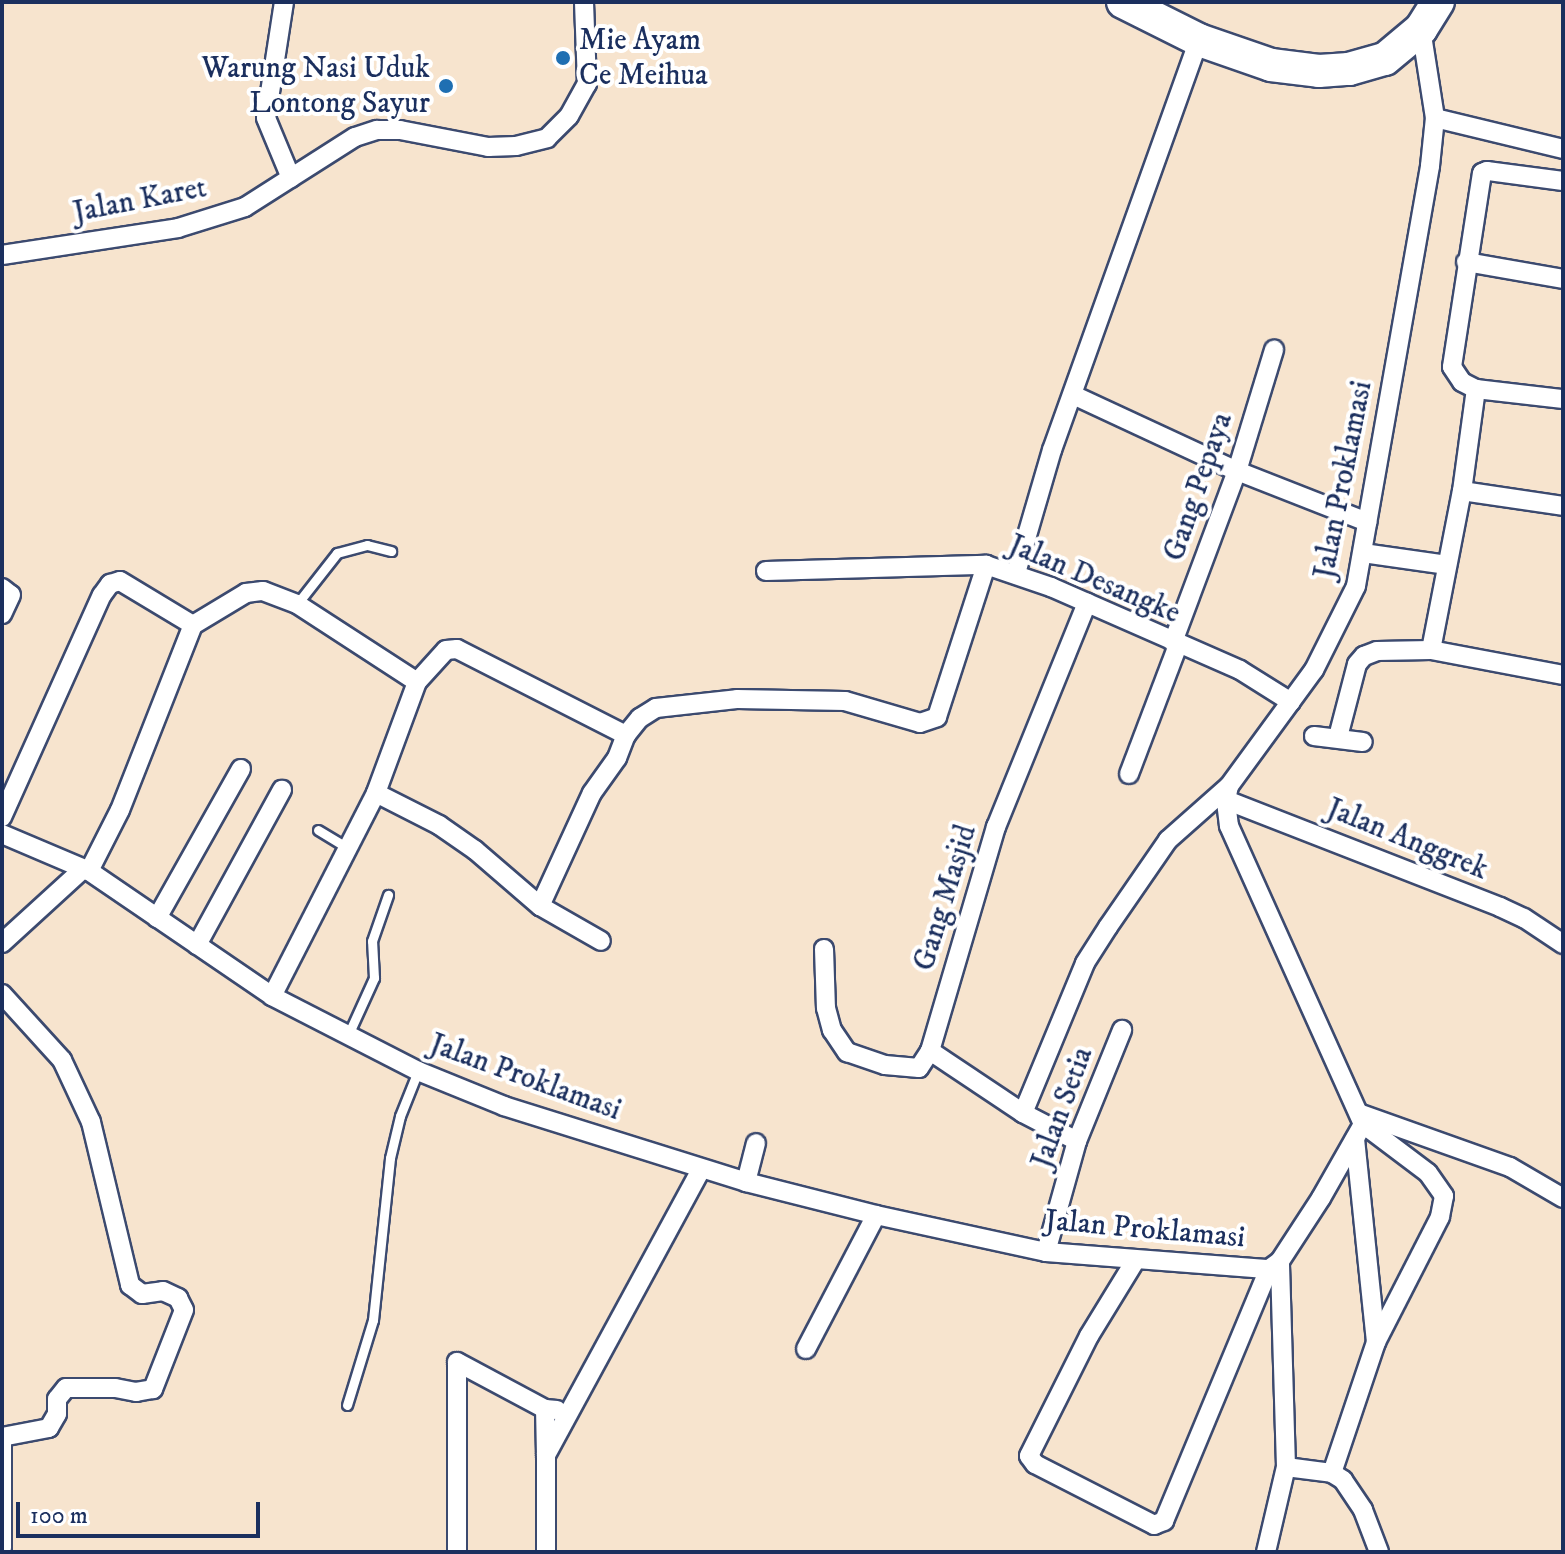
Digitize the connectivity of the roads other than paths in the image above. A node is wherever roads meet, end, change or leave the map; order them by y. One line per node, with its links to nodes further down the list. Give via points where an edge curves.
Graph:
1 (284, 2): 9 (street, via 266,118)
2 (584, 2): 9 (street, Jalan Karet, via 587,84 569,116 547,138 488,147 377,130 355,137)
3 (1438, 2): 5 (highway)
4 (1138, 6): 6 (highway)
5 (1421, 29): 6 (highway, via 1385,59 1319,71 1271,65); 7 (street, Jalan Proklamasi)
6 (1199, 40): 16 (street)
7 (1435, 118): 8 (street); 21 (street, Jalan Proklamasi)
8 (1563, 149)
9 (291, 178): 11 (street, Jalan Karet, via 245,207 178,228)
10 (1563, 181): 12 (street, via 1482,173)
11 (2, 255)
12 (1466, 262): 13 (street); 15 (street, via 1452,367 1462,382)
13 (1563, 279)
14 (1274, 350): 18 (street, Gang Pepaya)
15 (1476, 389): 17 (street); 19 (street)
16 (1073, 395): 18 (street); 27 (street)
17 (1563, 399)
18 (1237, 471): 21 (street); 33 (street, Gang Pepaya)
19 (1462, 491): 20 (street); 25 (street)
20 (1563, 506)
21 (1367, 522): 23 (street, Jalan Proklamasi)
22 (391, 551): 30 (lane, via 367,545 337,553)
23 (1363, 553): 25 (street); 37 (street, Jalan Proklamasi, via 1356,586 1314,670)
24 (986, 565): 26 (street, Jalan Desangke); 27 (street, Jalan Desangke); 38 (street, via 943,704 929,722 845,701 737,699 656,708)
25 (1447, 565): 34 (street)
26 (766, 571)
27 (1016, 573): 29 (street, Jalan Desangke)
28 (2, 588): 31 (street, via 11,595)
29 (1087, 603): 33 (street, Jalan Desangke); 64 (street, Gang Masjid, via 996,827)
30 (297, 604): 32 (street, via 263,591 246,593); 36 (street)
31 (2, 614)
32 (193, 625): 47 (street, via 120,581 110,584); 51 (street, via 120,810)
33 (1175, 644): 37 (street, Jalan Desangke, via 1240,670); 43 (street, Gang Pepaya)
34 (1431, 650): 35 (street); 40 (street, via 1364,656 1355,669)
35 (1563, 675)
36 (417, 682): 38 (street, via 446,650 457,649); 45 (street)
37 (1291, 702): 46 (street, Jalan Proklamasi)
38 (626, 735): 53 (street, via 592,793)
39 (1314, 736): 40 (street)
40 (1338, 737): 41 (street)
41 (1363, 742)
42 (241, 769): 54 (street)
43 (1129, 774)
44 (282, 790): 58 (street)
45 (376, 793): 50 (street); 53 (street, via 439,825)
46 (1227, 793): 57 (street, Jalan Anggrek, via 1500,907); 66 (street, Jalan Proklamasi, via 1168,840 1085,963); 67 (street, via 1229,826)
47 (2, 817)
48 (318, 830): 50 (lane)
49 (2, 834): 51 (street, Jalan Proklamasi)
50 (348, 848): 61 (street)
51 (86, 870): 54 (street, Jalan Proklamasi); 56 (street)
52 (388, 895): 63 (lane, via 372,941 374,978)
53 (540, 906): 55 (street)
54 (157, 918): 58 (street, Jalan Proklamasi)
55 (601, 941)
56 (2, 943)
57 (1563, 944)
58 (197, 945): 61 (street, Jalan Proklamasi)
59 (824, 949): 64 (street, via 826,1008 832,1030 847,1052 885,1065 919,1068)
60 (2, 994): 82 (street, via 62,1060 91,1122 130,1285 142,1294 163,1291 178,1298 184,1310 153,1389 66,1388 49,1428)
61 (272, 996): 63 (street, Jalan Proklamasi)
62 (1122, 1030): 68 (street, Jalan Setia)
63 (348, 1035): 65 (street, Jalan Proklamasi)
64 (930, 1051): 66 (street)
65 (418, 1071): 70 (street, Jalan Proklamasi, via 504,1106); 79 (lane, via 390,1158 373,1320)
66 (1023, 1113): 68 (street)
67 (1360, 1126): 72 (street, via 1510,1167); 76 (street, Jalan Proklamasi); 77 (street); 77 (street, via 1428,1173 1444,1196 1440,1217)
68 (1077, 1141): 74 (street, Jalan Setia)
69 (756, 1143): 71 (street)
70 (701, 1169): 71 (street, Jalan Proklamasi); 81 (street)
71 (746, 1182): 73 (street, Jalan Proklamasi)
72 (1563, 1198)
73 (876, 1215): 74 (street, Jalan Proklamasi); 78 (street)
74 (1046, 1252): 75 (street, Jalan Proklamasi)
75 (1135, 1261): 76 (street, Jalan Proklamasi); 76 (street, via 1089,1336 1029,1456 1035,1464 1154,1525 1164,1521)
76 (1274, 1265): 84 (street)
77 (1376, 1342): 85 (street)
78 (806, 1349)
79 (347, 1405)
80 (545, 1409): 81 (street); 83 (street); 87 (street, via 457,1362)
81 (572, 1410): 83 (street)
82 (2, 1439): 86 (street)
83 (546, 1455): 88 (street)
84 (1286, 1467): 85 (street); 89 (street)
85 (1332, 1473): 90 (street, via 1355,1494)
86 (3, 1549)
87 (457, 1552)
88 (546, 1552)
89 (1266, 1552)
90 (1379, 1552)

